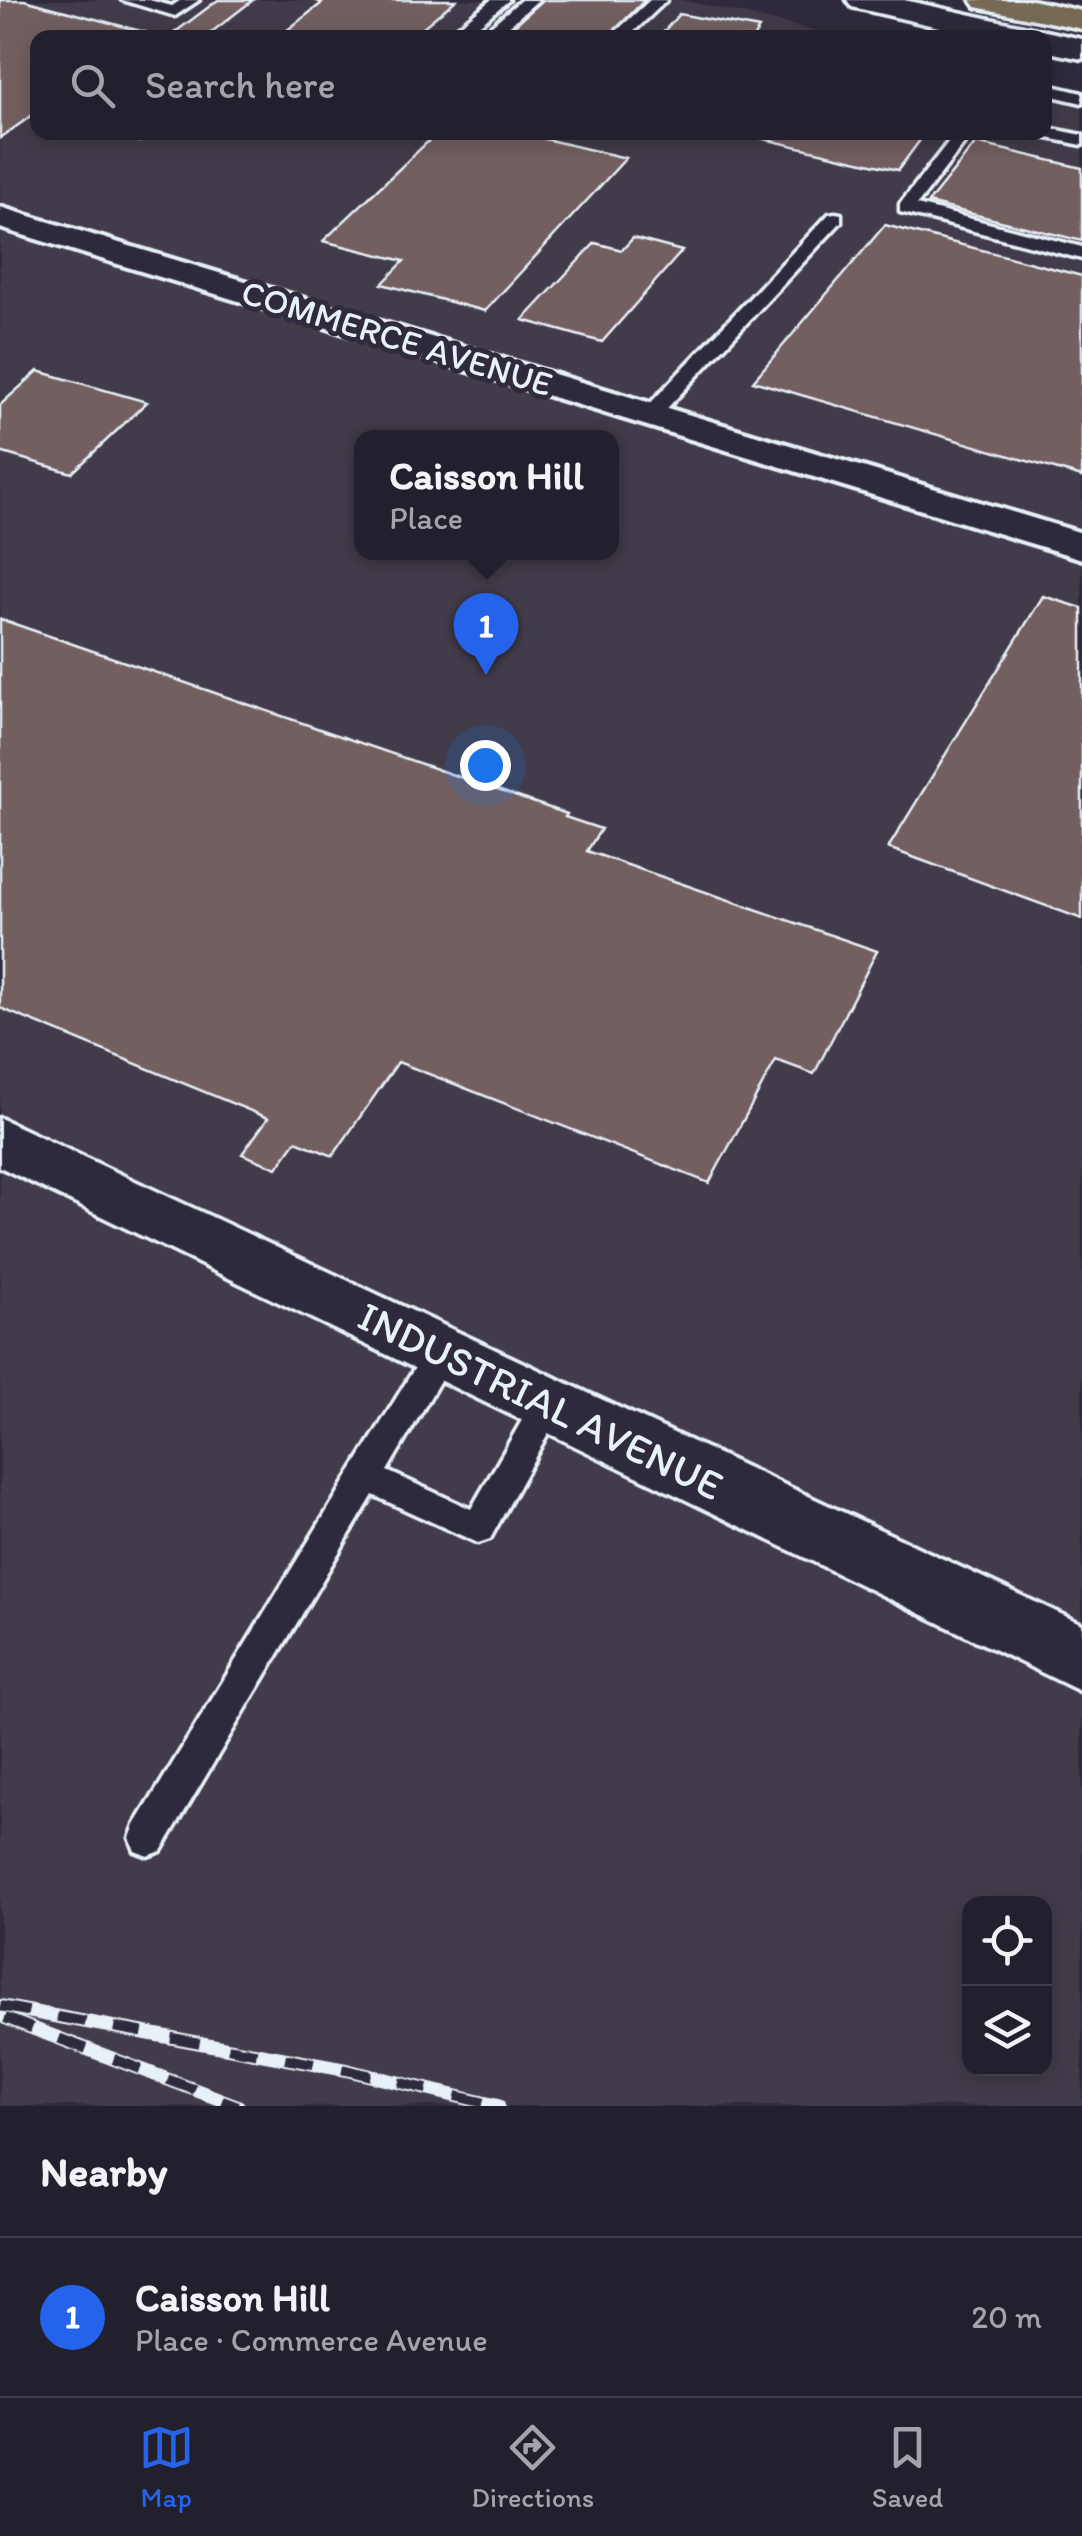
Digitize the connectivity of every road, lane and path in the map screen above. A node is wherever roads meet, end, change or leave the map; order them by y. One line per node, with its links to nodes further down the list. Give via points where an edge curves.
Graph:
1 (130, 0): 2 (lane, via 175,10)
2 (191, 0)
3 (501, 0): 9 (lane)
4 (530, 0): 10 (lane)
5 (660, 0): 11 (lane)
6 (862, 0): 12 (street)
7 (986, 0): 8 (highway)
8 (1082, 20)
9 (462, 30)
10 (494, 30)
11 (626, 30)
12 (995, 30)
13 (1052, 43): 14 (street)
14 (1082, 49)
15 (1052, 91): 16 (lane)
16 (1082, 98)
17 (1052, 134): 19 (lane)
18 (958, 140): 22 (lane, via 906,208)
19 (1082, 140)
20 (0, 217): 23 (street, COMMERCE AVENUE)
21 (835, 218): 23 (lane)
22 (1082, 254)
23 (650, 415): 24 (street, COMMERCE AVENUE)
24 (1082, 546)
25 (0, 1142): 26 (street, INDUSTRIAL AVENUE)
26 (440, 1352): 27 (street, INDUSTRIAL AVENUE); 28 (lane)
27 (548, 1404): 28 (lane, via 478,1528); 29 (street, INDUSTRIAL AVENUE)
28 (365, 1476): 30 (lane)
29 (1082, 1659)
30 (148, 1838)

